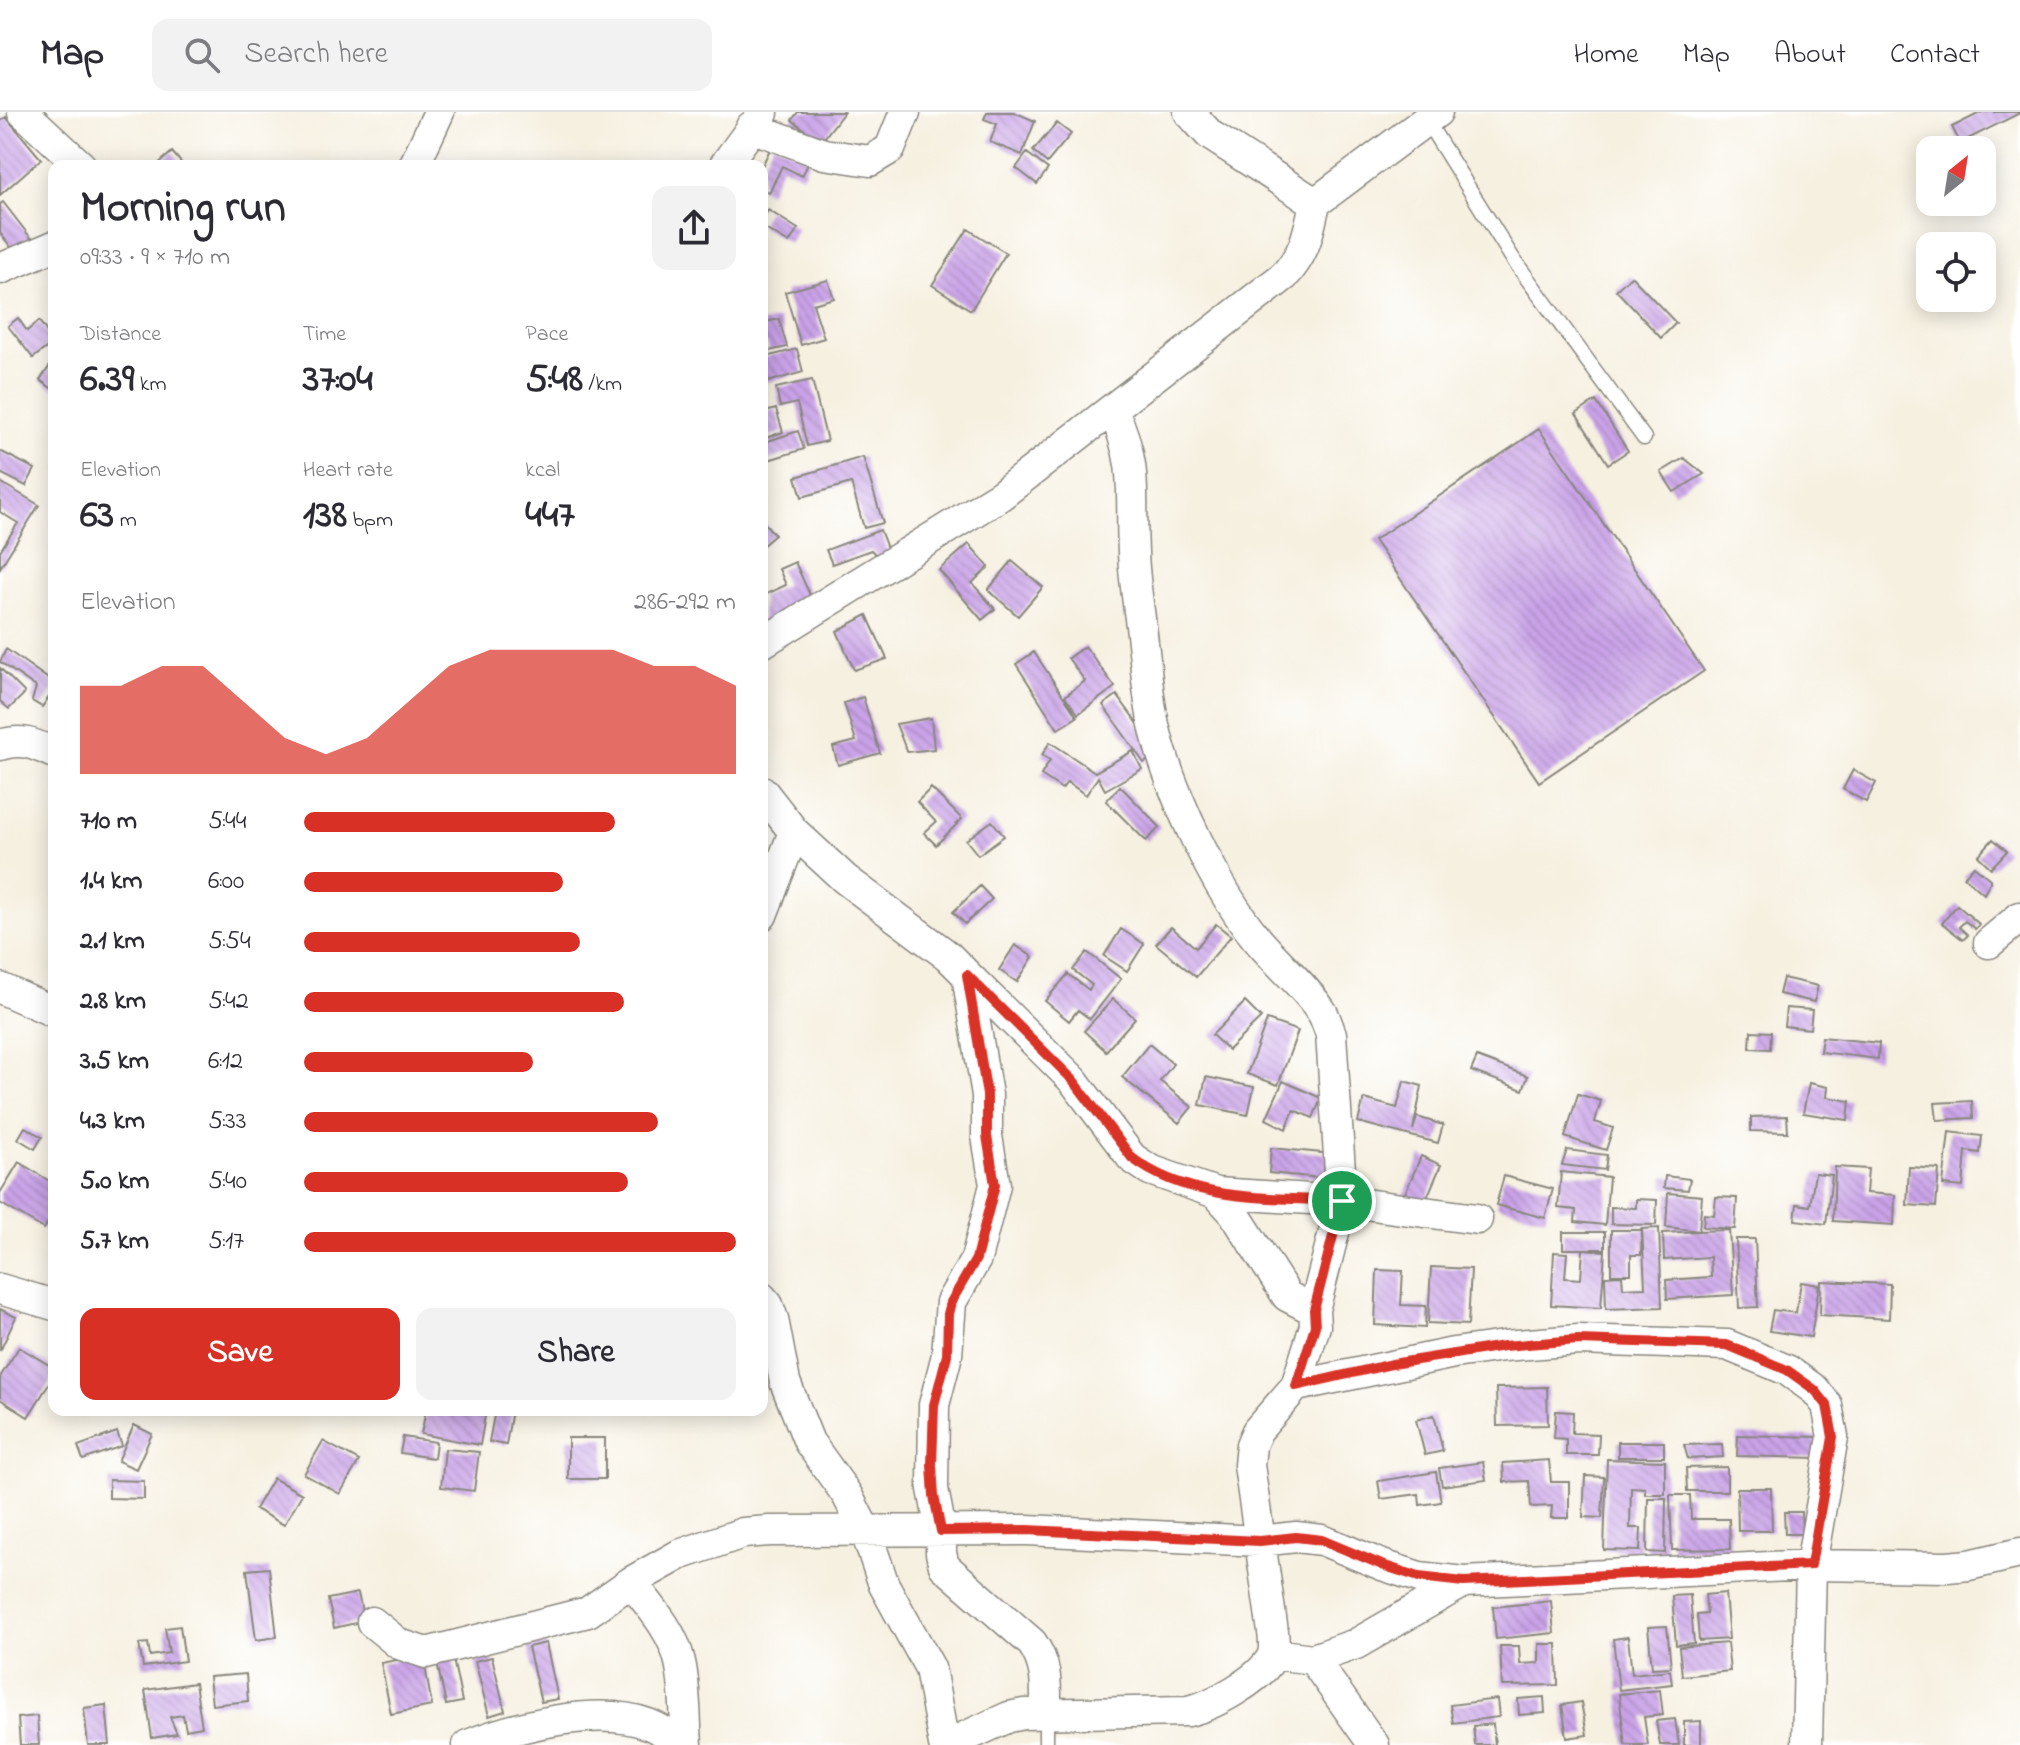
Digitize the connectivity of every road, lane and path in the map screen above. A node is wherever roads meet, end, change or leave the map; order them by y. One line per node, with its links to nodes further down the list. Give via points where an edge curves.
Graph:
1 (23, 112): 7 (street)
2 (439, 112): 8 (street)
3 (905, 112): 6 (street, via 890,149 870,161 824,154)
4 (1189, 112): 10 (street, via 1210,135)
5 (1431, 116): 10 (street); 14 (lane, via 1513,259)
6 (758, 120): 9 (street)
7 (75, 160)
8 (417, 160)
9 (728, 160)
10 (1315, 203): 13 (street, via 1307,242 1284,276)
11 (48, 249): 12 (street)
12 (0, 269)
13 (1113, 410): 15 (street, via 1001,495); 28 (street, via 1125,436 1134,483 1133,552 1155,732 1227,897 1321,1011 1331,1034)
14 (1644, 438)
15 (768, 639)
16 (0, 745): 17 (street, via 30,742)
17 (48, 750)
18 (768, 799): 19 (street)
19 (794, 832): 20 (street); 21 (street); 24 (street)
20 (768, 852)
21 (768, 899)
22 (2020, 917): 23 (street)
23 (1989, 943)
24 (967, 975): 27 (street, via 1073,1080 1132,1158 1150,1170); 35 (street, via 995,1185 976,1259 948,1314 947,1355 934,1405 932,1465)
25 (0, 988): 26 (street)
26 (48, 1009)
27 (1216, 1193): 28 (street); 33 (street, via 1287,1296)
28 (1342, 1201): 29 (street); 33 (street)
29 (1477, 1219)
30 (0, 1289): 31 (street)
31 (48, 1303)
32 (768, 1305): 36 (street, via 785,1382 809,1442)
33 (1314, 1310): 34 (street, via 1315,1326)
34 (1296, 1386): 37 (street, via 1265,1419 1251,1445); 39 (street, via 1504,1346 1578,1340 1727,1345 1787,1370 1827,1405 1833,1437)
35 (941, 1531): 36 (street); 37 (street); 45 (street, via 944,1566 1040,1654 1046,1673)
36 (866, 1532): 40 (street, via 743,1533 679,1555); 48 (street, via 884,1585 930,1668)
37 (1260, 1541): 41 (street, via 1322,1540 1419,1577); 43 (street)
38 (2020, 1553): 39 (street, via 1947,1567)
39 (1811, 1565): 41 (street); 51 (street)
40 (631, 1582): 42 (street, via 588,1612 426,1653 399,1644); 47 (street, via 662,1623 680,1660)
41 (1464, 1582): 44 (street, via 1356,1644)
42 (372, 1622)
43 (1274, 1654): 44 (street); 45 (street, via 1266,1667 1204,1708)
44 (1313, 1659): 50 (street)
45 (1046, 1713): 48 (street, via 1009,1717); 49 (lane)
46 (468, 1745): 47 (street, via 549,1722 608,1717 647,1724)
47 (686, 1745)
48 (946, 1745)
49 (1046, 1745)
50 (1374, 1745)
51 (1807, 1745)

